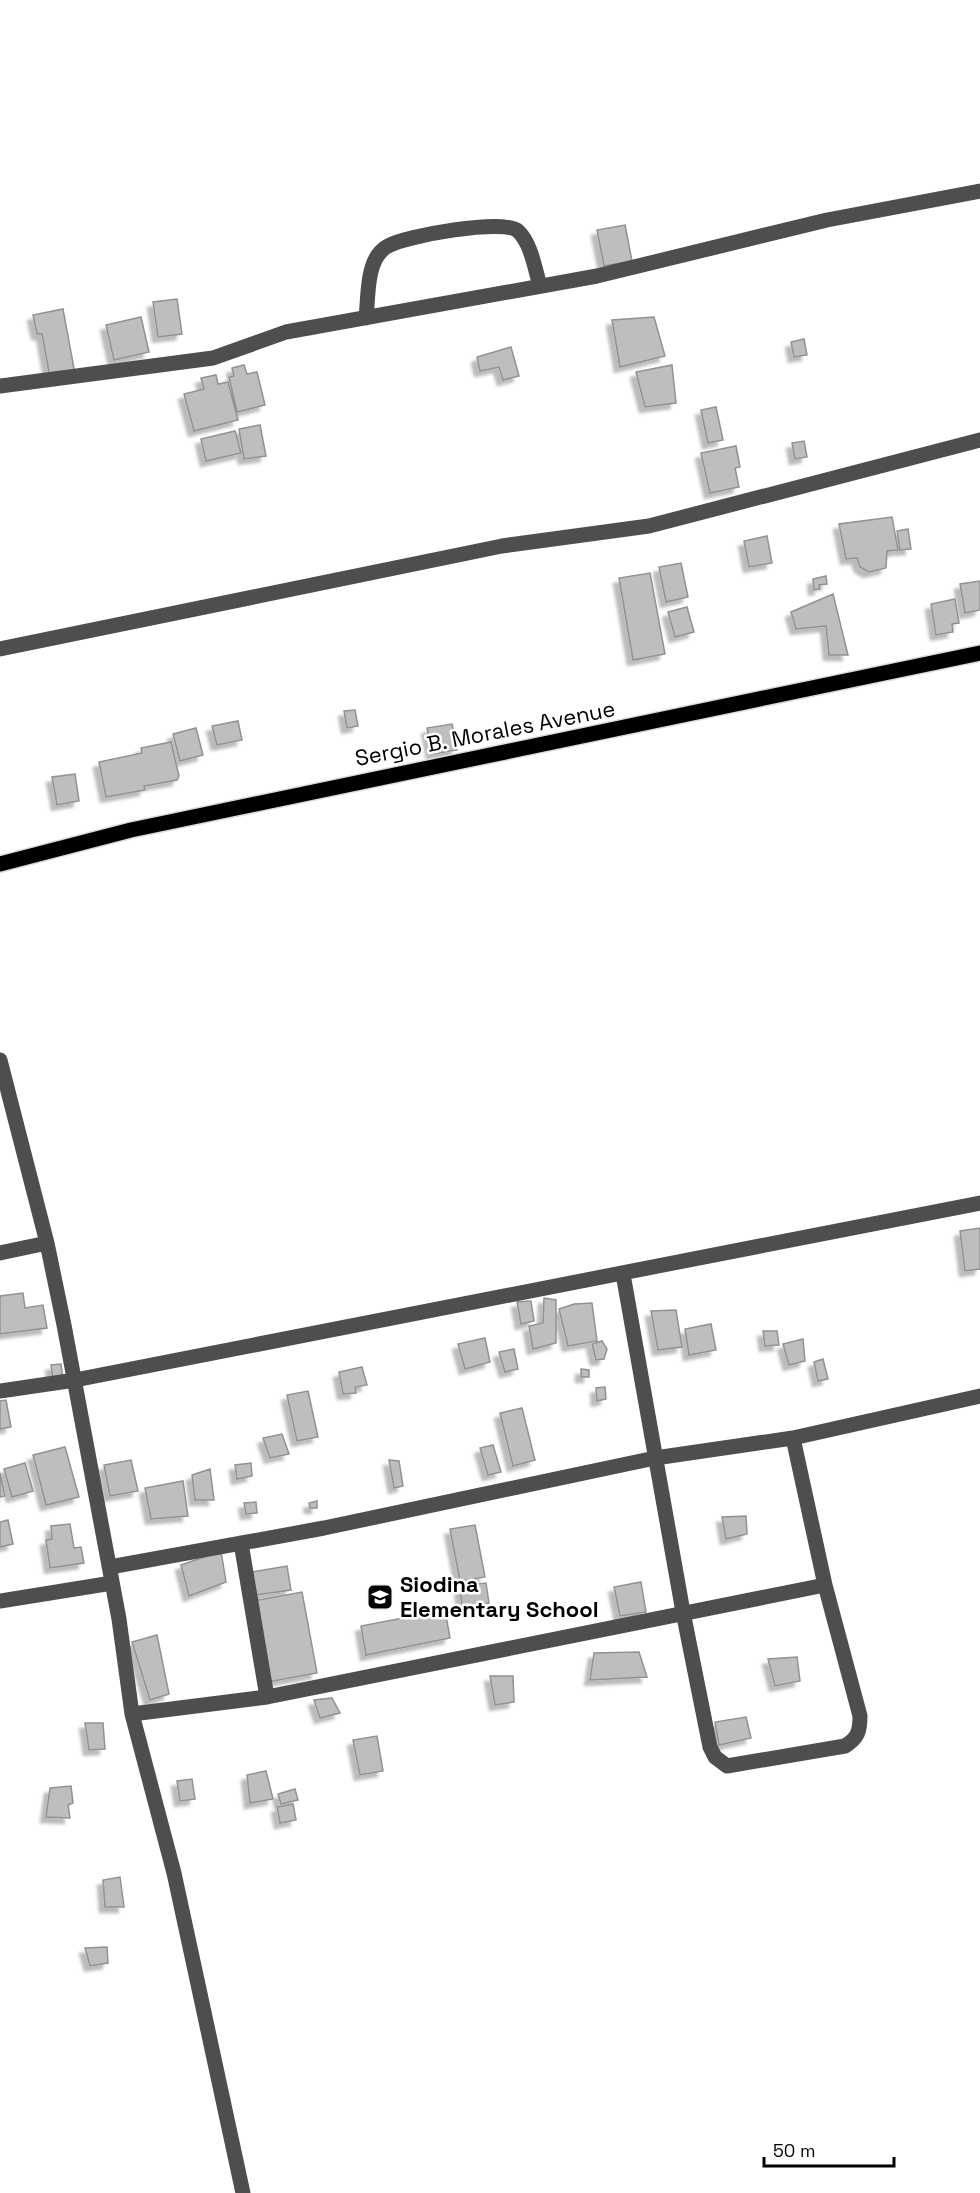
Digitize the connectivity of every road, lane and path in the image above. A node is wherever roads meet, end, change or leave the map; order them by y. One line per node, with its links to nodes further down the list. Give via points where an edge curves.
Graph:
1 (980, 191): 2 (street, via 826,220 597,276)
2 (540, 286): 3 (street); 3 (street, via 528,249 510,226 403,240 382,250 374,264)
3 (366, 318): 4 (street, via 286,332 213,358)
4 (0, 386)
5 (980, 440): 6 (street, via 649,526 480,550)
6 (0, 649)
7 (980, 653): 8 (main road, Sergio B. Morales Avenue, via 141,827)
8 (0, 864)
9 (0, 1060): 11 (street)
10 (980, 1203): 13 (street)
11 (47, 1243): 12 (street); 14 (street)
12 (0, 1253)
13 (622, 1274): 14 (street); 18 (street)
14 (75, 1380): 15 (street); 20 (street)
15 (0, 1391)
16 (980, 1396): 17 (street)
17 (793, 1438): 18 (street); 22 (street)
18 (655, 1458): 19 (street); 24 (street)
19 (241, 1543): 20 (street); 25 (street)
20 (110, 1567): 21 (street)
21 (112, 1583): 23 (street); 26 (street)
22 (825, 1585): 24 (street); 24 (street, via 860,1716 860,1731 845,1746 727,1766 721,1763 710,1747)
23 (0, 1601)
24 (683, 1612): 25 (street)
25 (267, 1697): 26 (street)
26 (132, 1714): 27 (street, via 174,1873)
27 (243, 2193)

